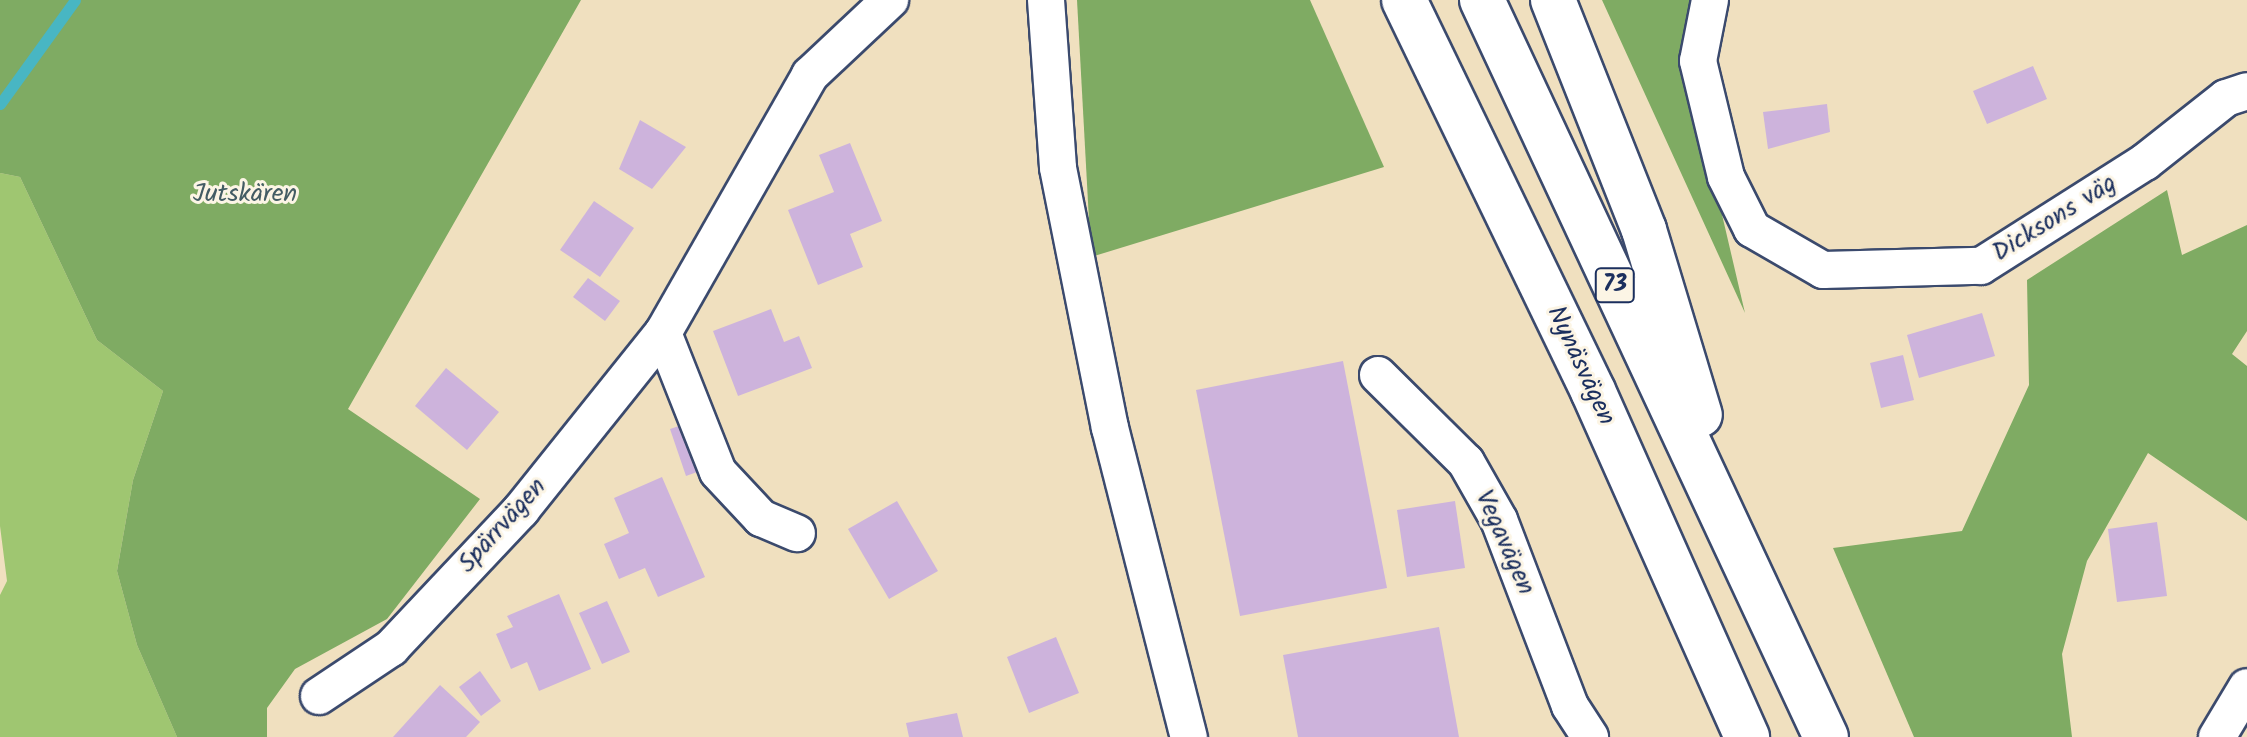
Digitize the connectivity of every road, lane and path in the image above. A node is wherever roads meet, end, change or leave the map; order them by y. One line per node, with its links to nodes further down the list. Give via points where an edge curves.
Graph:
1 (890, 0): 8 (street, Spärrvägen, via 810,75)
2 (1046, 0): 14 (street, via 1058,168 1110,428)
3 (1404, 0): 16 (highway, Nynäsvägen / 73, via 1593,391)
4 (1482, 0): 11 (highway, 73)
5 (1553, 0): 11 (highway, via 1644,230)
6 (1710, 0): 7 (street, Dicksons väg, via 1698,61 1726,177 1752,229 1823,270 1981,266 2145,162 2226,98)
7 (2247, 91)
8 (663, 333): 10 (street, via 718,472 761,518); 13 (street, Spärrvägen, via 521,510 391,648)
9 (1378, 375): 15 (street, Vegavägen, via 1466,462 1499,520 1570,706)
10 (797, 533)
11 (1748, 570): 17 (highway, 73)
12 (2247, 687): 18 (street)
13 (319, 696)
14 (1189, 737)
15 (1590, 737)
16 (1747, 737)
17 (1826, 737)
18 (2217, 737)

